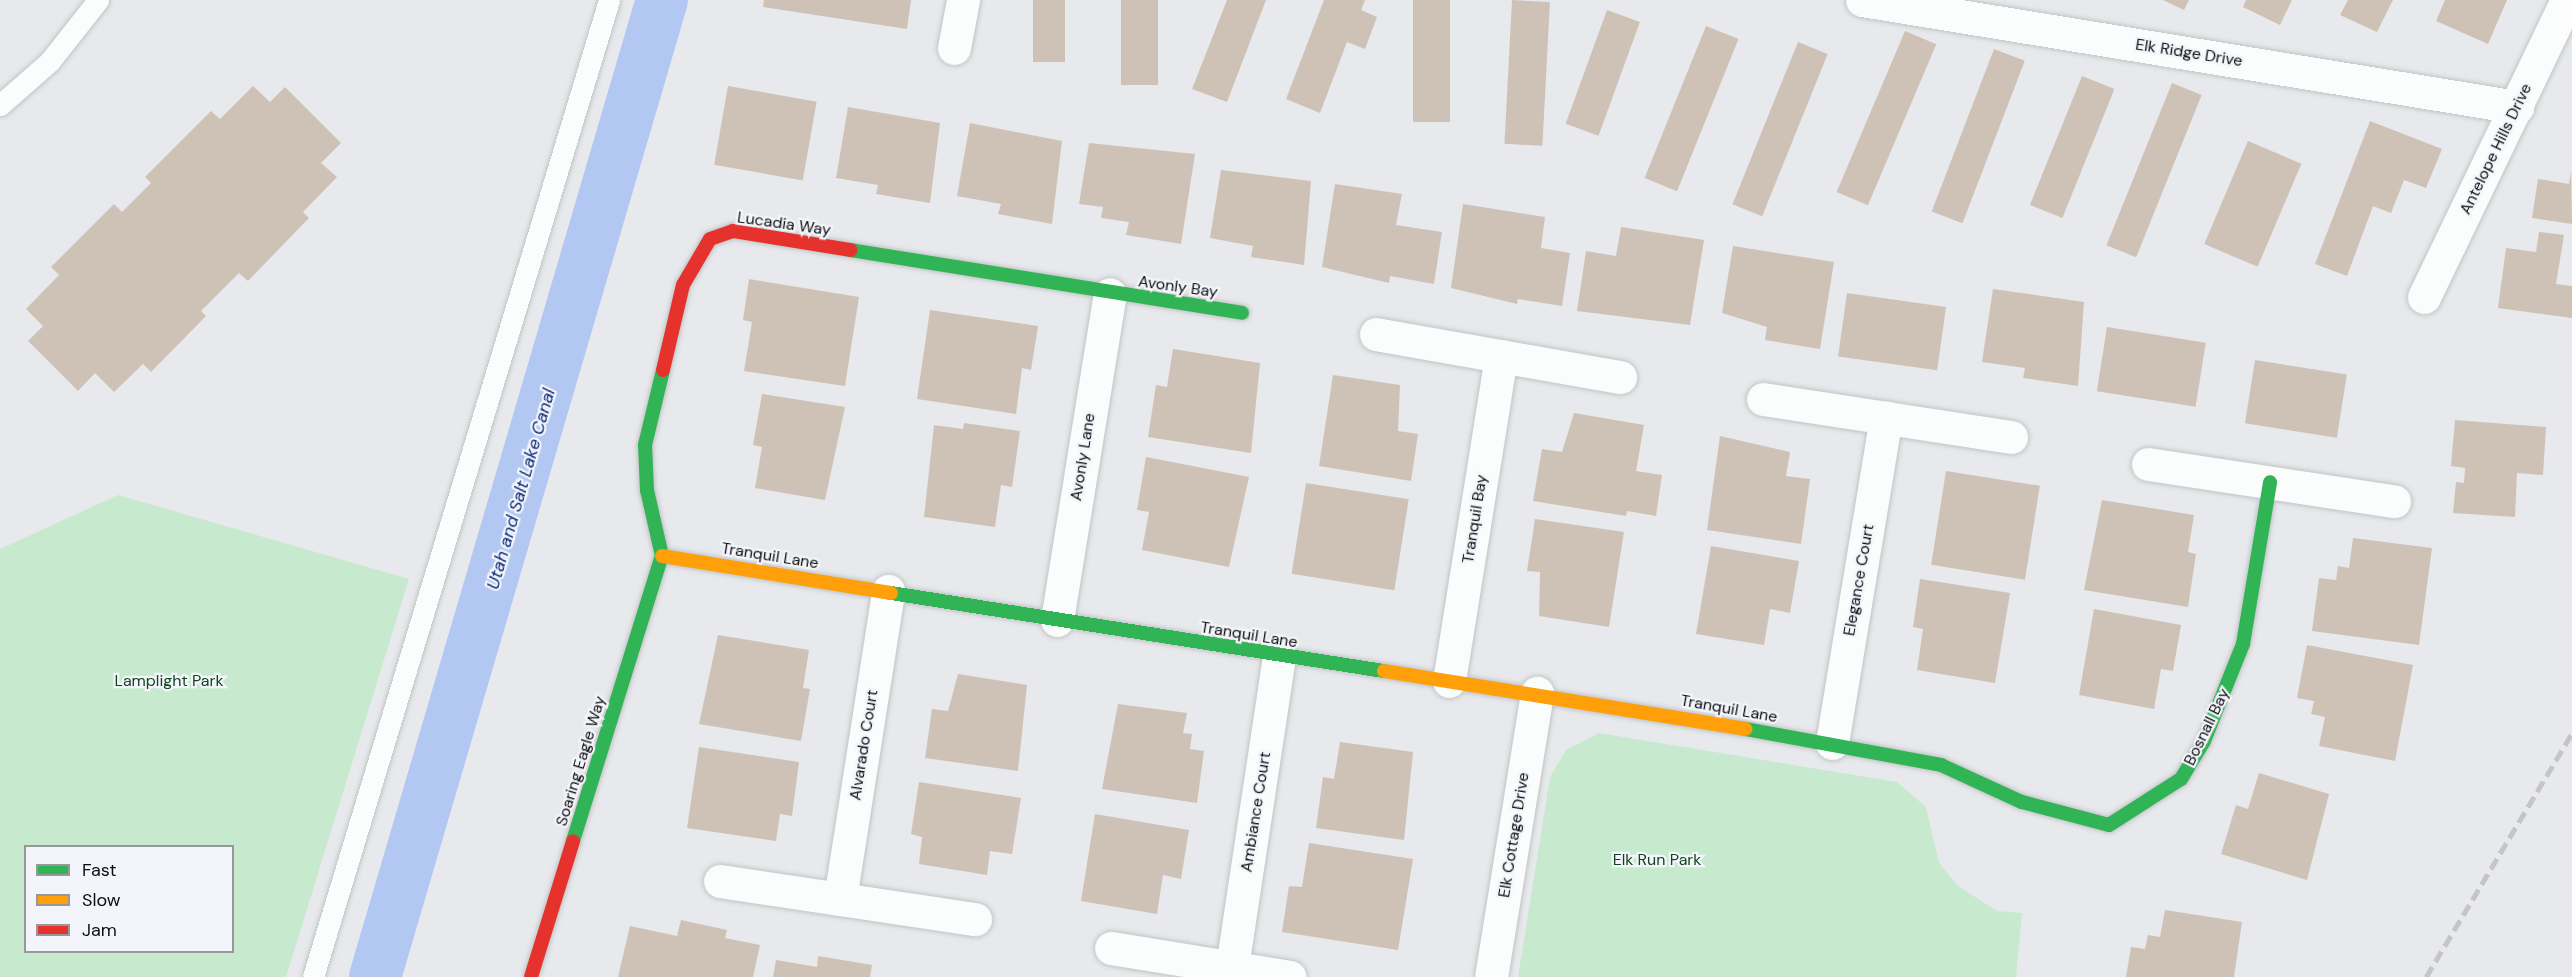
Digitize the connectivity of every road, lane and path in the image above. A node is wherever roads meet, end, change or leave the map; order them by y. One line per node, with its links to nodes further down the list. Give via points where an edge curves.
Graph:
1 (98, 0): 7 (lane, via 50,62)
2 (609, 0): 33 (lane)
3 (963, 0): 6 (street)
4 (1862, 0): 8 (street, Elk Ridge Drive)
5 (2567, 0): 8 (street, Antelope Hills Drive)
6 (954, 48)
7 (0, 105)
8 (2517, 107): 10 (street, Antelope Hills Drive)
9 (1110, 294): 11 (street, Avonly Bay); 21 (street, Lucadia Way, via 733,231 710,239 683,285 645,445 647,490); 23 (street, Avonly Lane)
10 (2424, 297)
11 (1242, 313)
12 (1376, 334): 13 (street)
13 (1502, 356): 14 (street); 25 (street, Tranquil Bay)
14 (1620, 377)
15 (1763, 399): 16 (street)
16 (1886, 417): 17 (street); 27 (street, Elegance Court)
17 (2011, 437)
18 (2148, 464): 19 (street)
19 (2270, 482): 20 (street); 27 (street, Bosnall Bay, via 2243,644 2204,741 2181,779 2109,825 2022,802 1941,765)
20 (2394, 501)
21 (662, 556): 22 (street, Tranquil Lane); 34 (street, Soaring Eagle Way)
22 (888, 591): 23 (street, Tranquil Lane); 29 (street, Alvarado Court)
23 (1057, 620): 24 (street, Tranquil Lane)
24 (1279, 657): 25 (street, Tranquil Lane); 32 (street, Ambiance Court)
25 (1449, 681): 26 (street, Tranquil Lane)
26 (1537, 693): 27 (street, Tranquil Lane); 36 (street, Elk Cottage Drive)
27 (1832, 744)
28 (720, 881): 29 (street)
29 (840, 899): 30 (street)
30 (975, 919)
31 (1112, 948): 32 (street)
32 (1232, 967): 35 (street)
33 (313, 977)
34 (531, 977)
35 (1290, 977)
36 (1491, 977)

